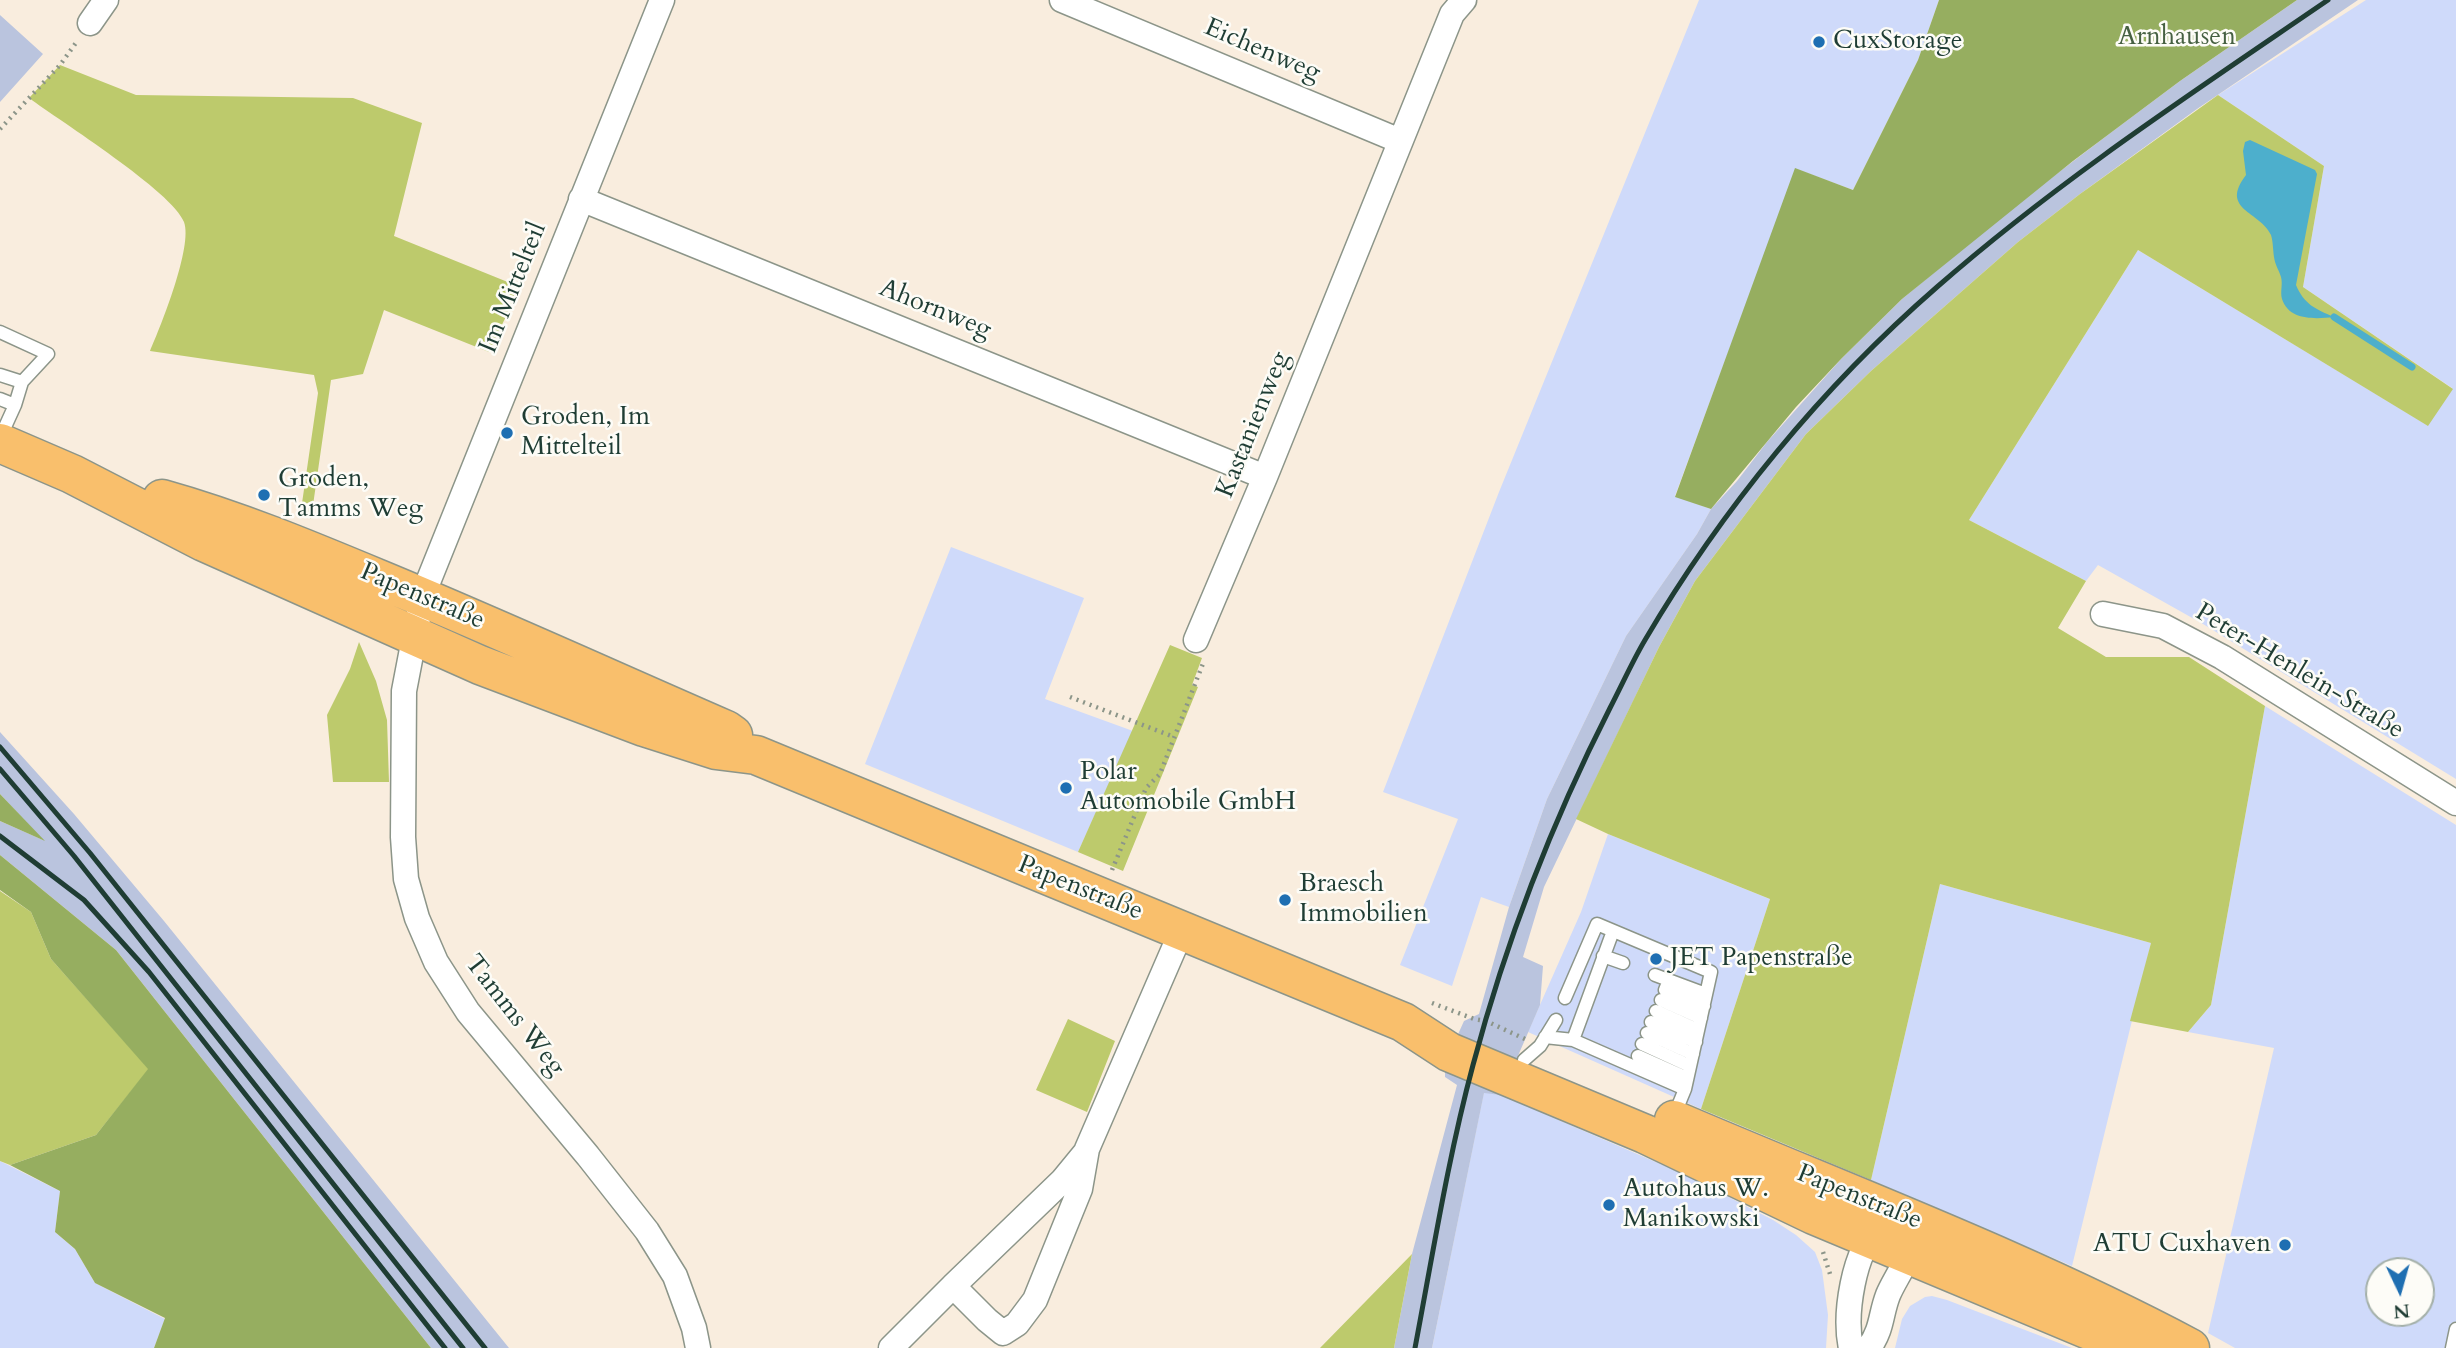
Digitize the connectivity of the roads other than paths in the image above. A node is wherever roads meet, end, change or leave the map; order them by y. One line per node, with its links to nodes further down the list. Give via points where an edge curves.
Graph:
1 (106, 0): 5 (street)
2 (662, 0): 7 (street, Im Mittelteil)
3 (1062, 0): 6 (street, Eichenweg)
4 (1464, 0): 6 (street, Kastanienweg, via 1452,15)
5 (90, 23)
6 (1400, 141): 15 (street, Kastanienweg)
7 (581, 199): 15 (street, Ahornweg); 16 (street, Im Mittelteil)
8 (0, 332): 10 (lane, via 48,354)
9 (0, 375): 10 (lane)
10 (22, 382): 12 (lane)
11 (0, 399): 12 (lane)
12 (15, 405): 13 (lane)
13 (0, 441): 14 (main road, Papenstraße)
14 (72, 474): 16 (main road, Papenstraße, via 246,527); 18 (main road, Papenstraße, via 204,542)
15 (1265, 477): 19 (street, Kastanienweg)
16 (422, 597): 18 (street, Im Mittelteil); 20 (main road, Papenstraße, via 726,730)
17 (2103, 614): 21 (street, Peter-Henlein-Straße, via 2163,626 2222,657)
18 (414, 637): 20 (main road, Papenstraße, via 644,727 716,750); 40 (street, Tamms Weg, via 404,691 404,837 406,879 417,918 436,962 468,1012 647,1231 675,1276)
19 (1196, 640)
20 (756, 755): 22 (main road, Papenstraße)
21 (2456, 803)
22 (1182, 930): 29 (main road, Papenstraße); 34 (street)
23 (1613, 931): 24 (lane); 27 (lane, via 1597,924); 33 (lane, via 1711,972)
24 (1603, 956): 25 (lane); 31 (lane)
25 (1623, 963)
26 (1655, 975): 33 (lane, via 1669,980)
27 (1565, 998)
28 (1556, 1020): 32 (lane)
29 (1404, 1022): 32 (main road, Papenstraße); 36 (main road, Papenstraße, via 1449,1052 1645,1134)
30 (1649, 1028): 33 (lane); 33 (lane); 33 (lane)
31 (1573, 1040): 32 (lane); 33 (lane)
32 (1535, 1048): 33 (main road, Papenstraße)
33 (1693, 1050): 35 (main road, Papenstraße)
34 (1087, 1149): 38 (street, via 1062,1181); 38 (street, via 1080,1189 1035,1300 1017,1324 1003,1334)
35 (1899, 1214): 36 (street); 37 (street, via 1910,1241); 45 (main road, Papenstraße, via 1986,1250)
36 (1869, 1238): 37 (main road, Papenstraße); 42 (street, via 1855,1271 1848,1332)
37 (1908, 1255): 43 (street); 44 (main road, Papenstraße)
38 (953, 1286): 41 (street)
39 (2456, 1329): 46 (lane)
40 (698, 1348)
41 (891, 1348)
42 (1851, 1348)
43 (1869, 1348)
44 (2132, 1348)
45 (2190, 1348)
46 (2452, 1348)

